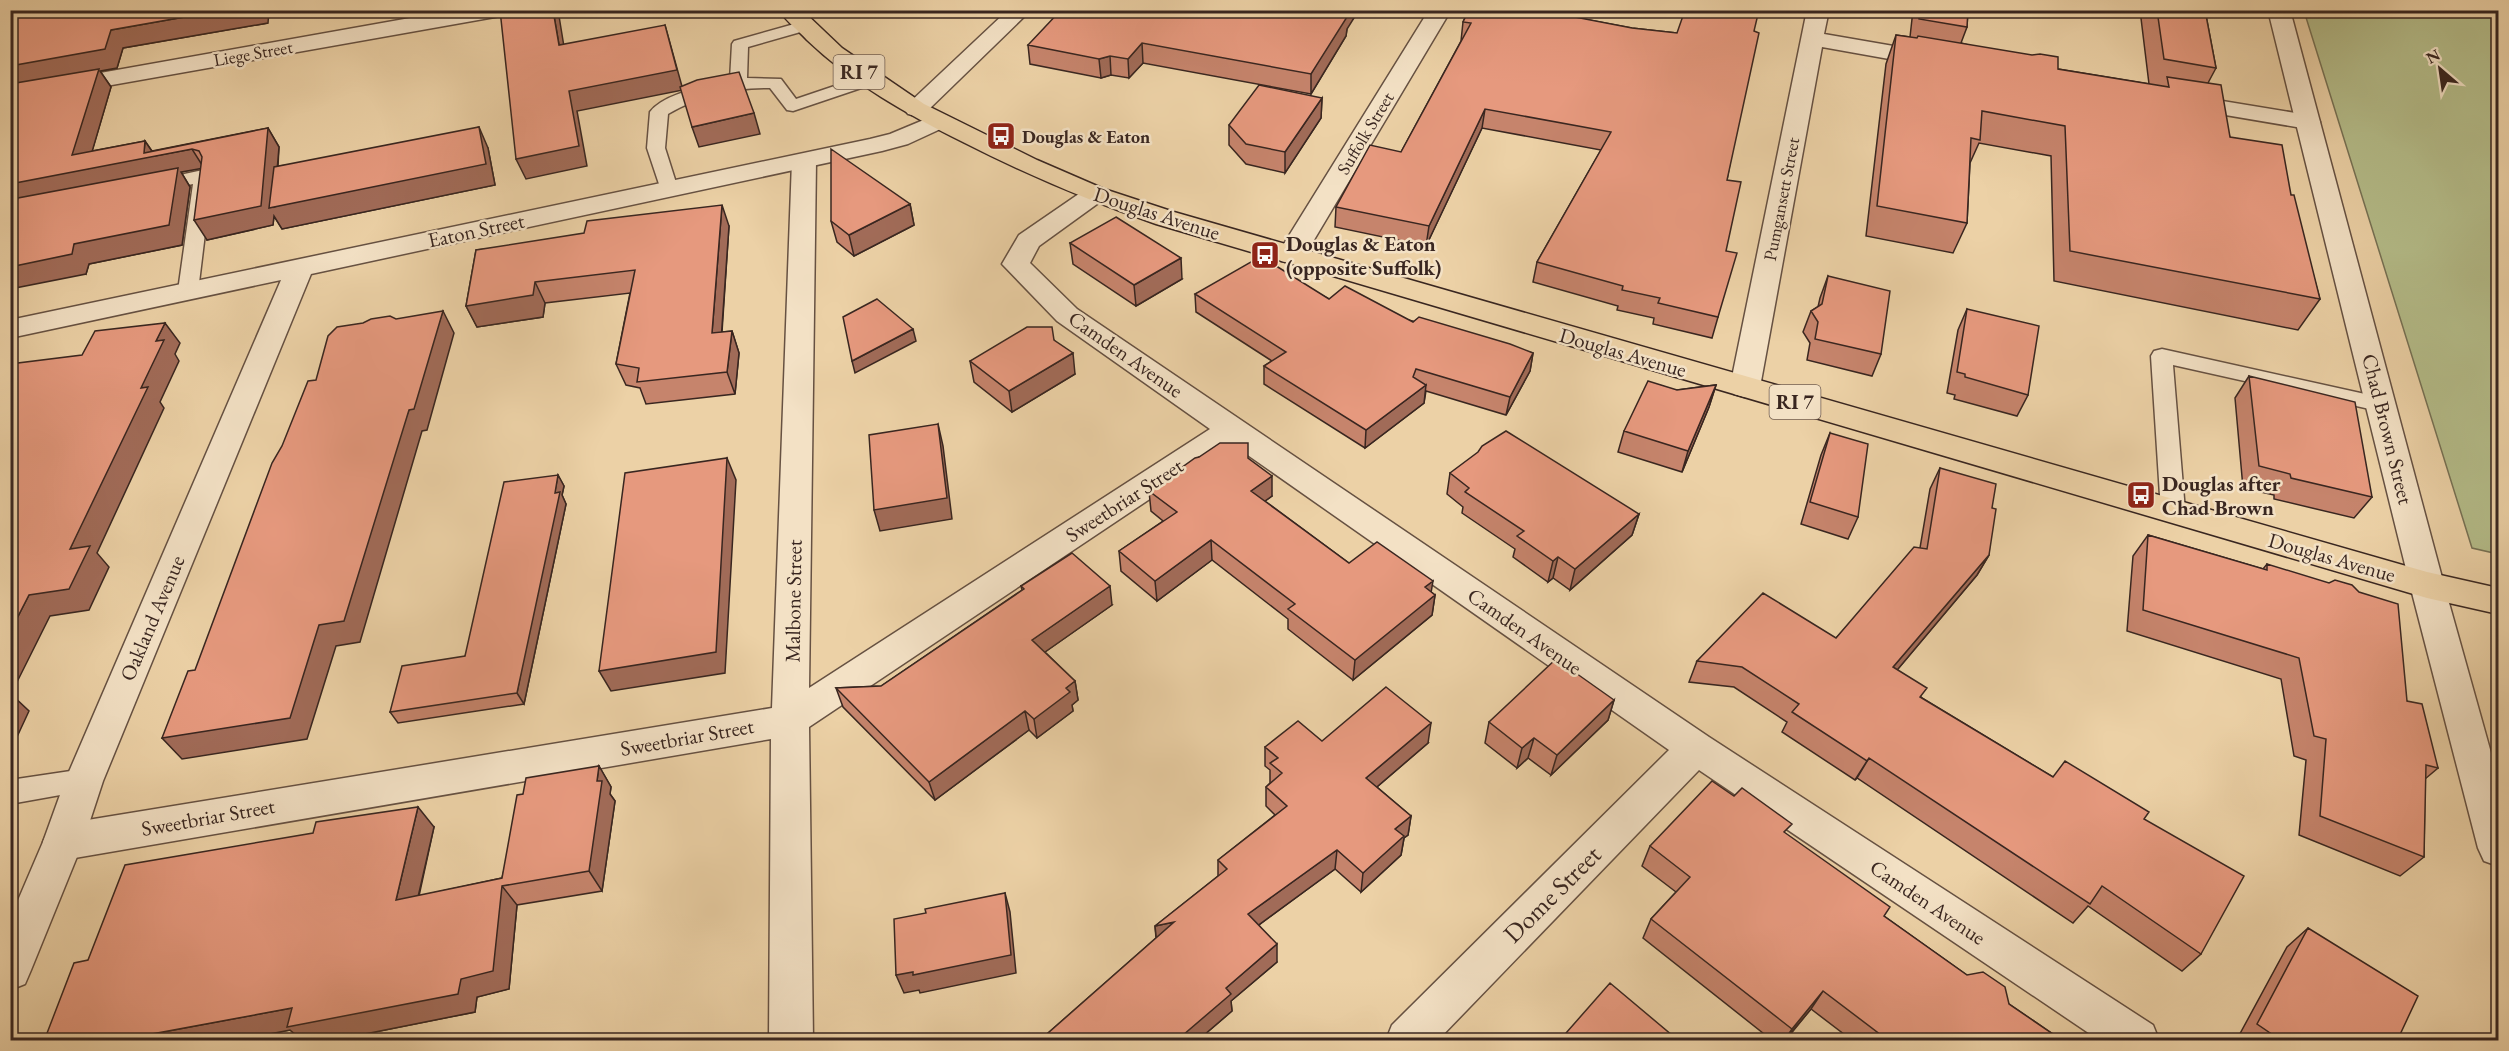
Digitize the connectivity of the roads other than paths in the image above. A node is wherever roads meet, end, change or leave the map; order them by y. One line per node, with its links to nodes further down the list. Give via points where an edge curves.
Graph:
1 (495, 10): 11 (street, Liege Street)
2 (1021, 10): 13 (street, Eaton Street)
3 (1440, 10): 19 (street, Suffolk Street)
4 (1818, 10): 7 (street, Pumgansett Street)
5 (2279, 10): 14 (street, Chad Brown Street)
6 (797, 18): 9 (main road, Douglas Avenue / RI 7, via 834,53); 10 (lane, via 740,44)
7 (1812, 39): 8 (street); 23 (street, Pumgansett Street)
8 (1950, 63)
9 (870, 79): 10 (lane, via 792,106 774,83); 13 (main road, Douglas Avenue / RI 7)
10 (738, 83): 17 (lane, via 682,99 659,112 656,148)
11 (10, 96)
12 (2163, 98): 14 (street)
13 (927, 115): 15 (street, Eaton Street, via 899,139); 18 (main road, Douglas Avenue / RI 7)
14 (2308, 122): 24 (street, Chad Brown Street)
15 (804, 161): 17 (street, Eaton Street); 29 (street, Malbone Street)
16 (136, 189): 21 (lane, via 203,176)
17 (669, 189): 20 (street, Eaton Street)
18 (1095, 194): 19 (main road, Douglas Avenue / RI 7); 25 (street, Camden Avenue, via 1028,241 1016,264 1067,315)
19 (1291, 255): 23 (main road, Douglas Avenue / RI 7)
20 (300, 268): 21 (street, Eaton Street); 31 (street, Oakland Avenue)
21 (188, 291): 22 (street, Eaton Street)
22 (10, 329)
23 (1745, 387): 26 (main road, Douglas Avenue / RI 7)
24 (2383, 405): 26 (lane, via 2162,356); 27 (street, Chad Brown Street)
25 (1232, 429): 29 (street, Sweetbriar Street); 30 (street, Camden Avenue)
26 (2173, 511): 27 (main road, Douglas Avenue / RI 7)
27 (2427, 585): 28 (main road, Douglas Avenue / RI 7); 34 (street, Chad Brown Street)
28 (2499, 601)
29 (790, 720): 33 (street, Sweetbriar Street); 36 (street, Malbone Street)
30 (1696, 748): 37 (street, Dome Street); 38 (street, Camden Avenue)
31 (84, 781): 32 (lane); 33 (street, Oakland Avenue)
32 (10, 792)
33 (63, 842): 35 (street, Oakland Avenue)
34 (2499, 848)
35 (10, 969)
36 (791, 1041)
37 (1408, 1041)
38 (2137, 1041)

